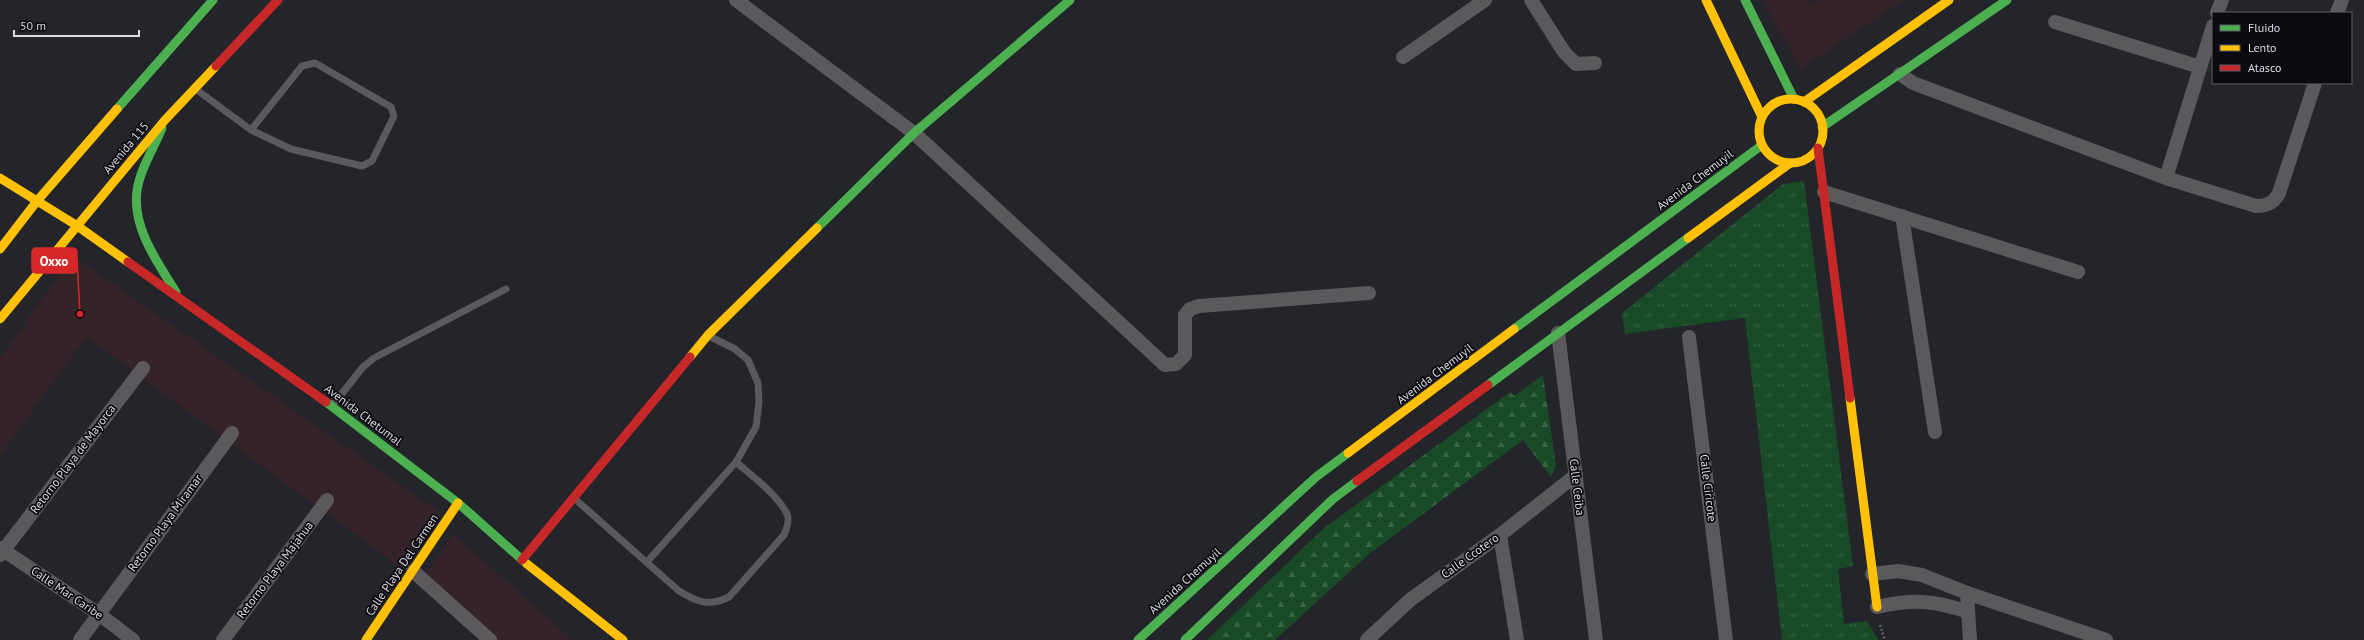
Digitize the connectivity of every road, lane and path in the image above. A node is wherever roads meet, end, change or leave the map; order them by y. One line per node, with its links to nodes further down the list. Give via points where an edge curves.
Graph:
1 (213, 0): 36 (main road)
2 (278, 0): 22 (main road, Avenida 115)
3 (736, 0): 29 (street)
4 (1070, 0): 29 (main road)
5 (1485, 0): 17 (street)
6 (1531, 0): 18 (street, via 1564,52 1576,64)
7 (1706, 0): 25 (main road)
8 (1745, 0): 23 (main road)
9 (1949, 0): 24 (main road)
10 (2007, 0): 20 (main road)
11 (2222, 0): 13 (street)
12 (2342, 0): 14 (street)
13 (2217, 12)
14 (2337, 12)
15 (2055, 22): 19 (street)
16 (2212, 29): 19 (street)
17 (1403, 57)
18 (1595, 63)
19 (2200, 67): 34 (street)
20 (1900, 74): 27 (main road); 34 (street, via 1913,83)
21 (2315, 84): 34 (street, via 2279,193 2276,199 2266,206 2256,206)
22 (195, 89): 26 (main road, Avenida 115); 28 (lane)
23 (1794, 99): 24 (main road); 25 (main road, via 1776,103)
24 (1804, 102): 27 (main road, via 1813,108)
25 (1762, 117): 30 (main road, via 1759,126)
26 (166, 120): 38 (main road, Avenida 115); 43 (main road, via 137,190 138,206 141,229 150,249)
27 (1822, 127): 31 (main road, via 1822,138)
28 (251, 130): 28 (lane, via 291,149 362,166 372,161 394,116 391,107 315,63 302,66)
29 (914, 133): 42 (street, via 1164,365 1176,364 1185,355 1185,315 1190,309 1199,306); 46 (main road)
30 (1762, 146): 32 (main road, via 1774,158); 73 (main road, Avenida Chemuyil, via 1318,480)
31 (1818, 148): 32 (main road, via 1805,158); 35 (main road)
32 (1790, 163): 45 (main road)
33 (0, 178): 36 (main road, Avenida Chetumal)
34 (2166, 178)
35 (1824, 192): 37 (street); 62 (main road)
36 (37, 201): 38 (main road, Avenida Chetumal); 39 (main road)
37 (1902, 216): 40 (street); 50 (street)
38 (76, 226): 43 (main road, Avenida Chetumal); 44 (main road, Avenida 115)
39 (0, 249)
40 (2078, 272)
41 (506, 290): 49 (lane, via 374,358 363,367)
42 (1369, 293)
43 (182, 300): 49 (main road, Avenida Chetumal)
44 (0, 319)
45 (1558, 334): 53 (street, Calle Ceiba); 74 (main road, via 1331,497)
46 (708, 335): 52 (lane, via 736,349 748,360 758,383 756,427); 54 (main road)
47 (1689, 337): 78 (street, Calle Ciricote)
48 (143, 368): 58 (street, Retorno Playa de Mayorca)
49 (332, 406): 56 (main road, Avenida Chetumal)
50 (1935, 432)
51 (232, 433): 66 (street, Retorno Playa Miramar)
52 (736, 462): 60 (lane); 60 (lane, via 781,504 788,515 784,535 728,598 709,604 696,602 679,591)
53 (1576, 475): 57 (street, Calle Ccotero); 77 (street, Calle Ceiba)
54 (573, 498): 59 (main road); 60 (lane)
55 (327, 500): 69 (street, Retorno Playa Majahua)
56 (458, 503): 59 (main road, Avenida Chetumal); 61 (main road, Calle Playa Del Carmen)
57 (1500, 535): 75 (street, Calle Ccotero, via 1410,600); 76 (street)
58 (1, 551): 66 (street, Calle Mar Caribe)
59 (522, 560): 72 (main road, Avenida Chetumal)
60 (647, 562)
61 (414, 571): 70 (main road, Calle Playa Del Carmen); 71 (street)
62 (1872, 574): 63 (street, via 1898,571 1922,575); 64 (main road)
63 (1967, 593): 65 (street); 80 (street)
64 (1877, 607): 65 (street, via 1904,601 1926,601)
65 (1968, 612): 79 (street)
66 (99, 614): 67 (street, Retorno Playa Miramar); 68 (street, Calle Mar Caribe)
67 (80, 640)
68 (133, 640)
69 (223, 640)
70 (366, 640)
71 (490, 640)
72 (623, 640)
73 (1138, 640)
74 (1185, 640)
75 (1367, 640)
76 (1518, 640)
77 (1596, 640)
78 (1726, 640)
79 (1970, 640)
80 (2106, 640)

